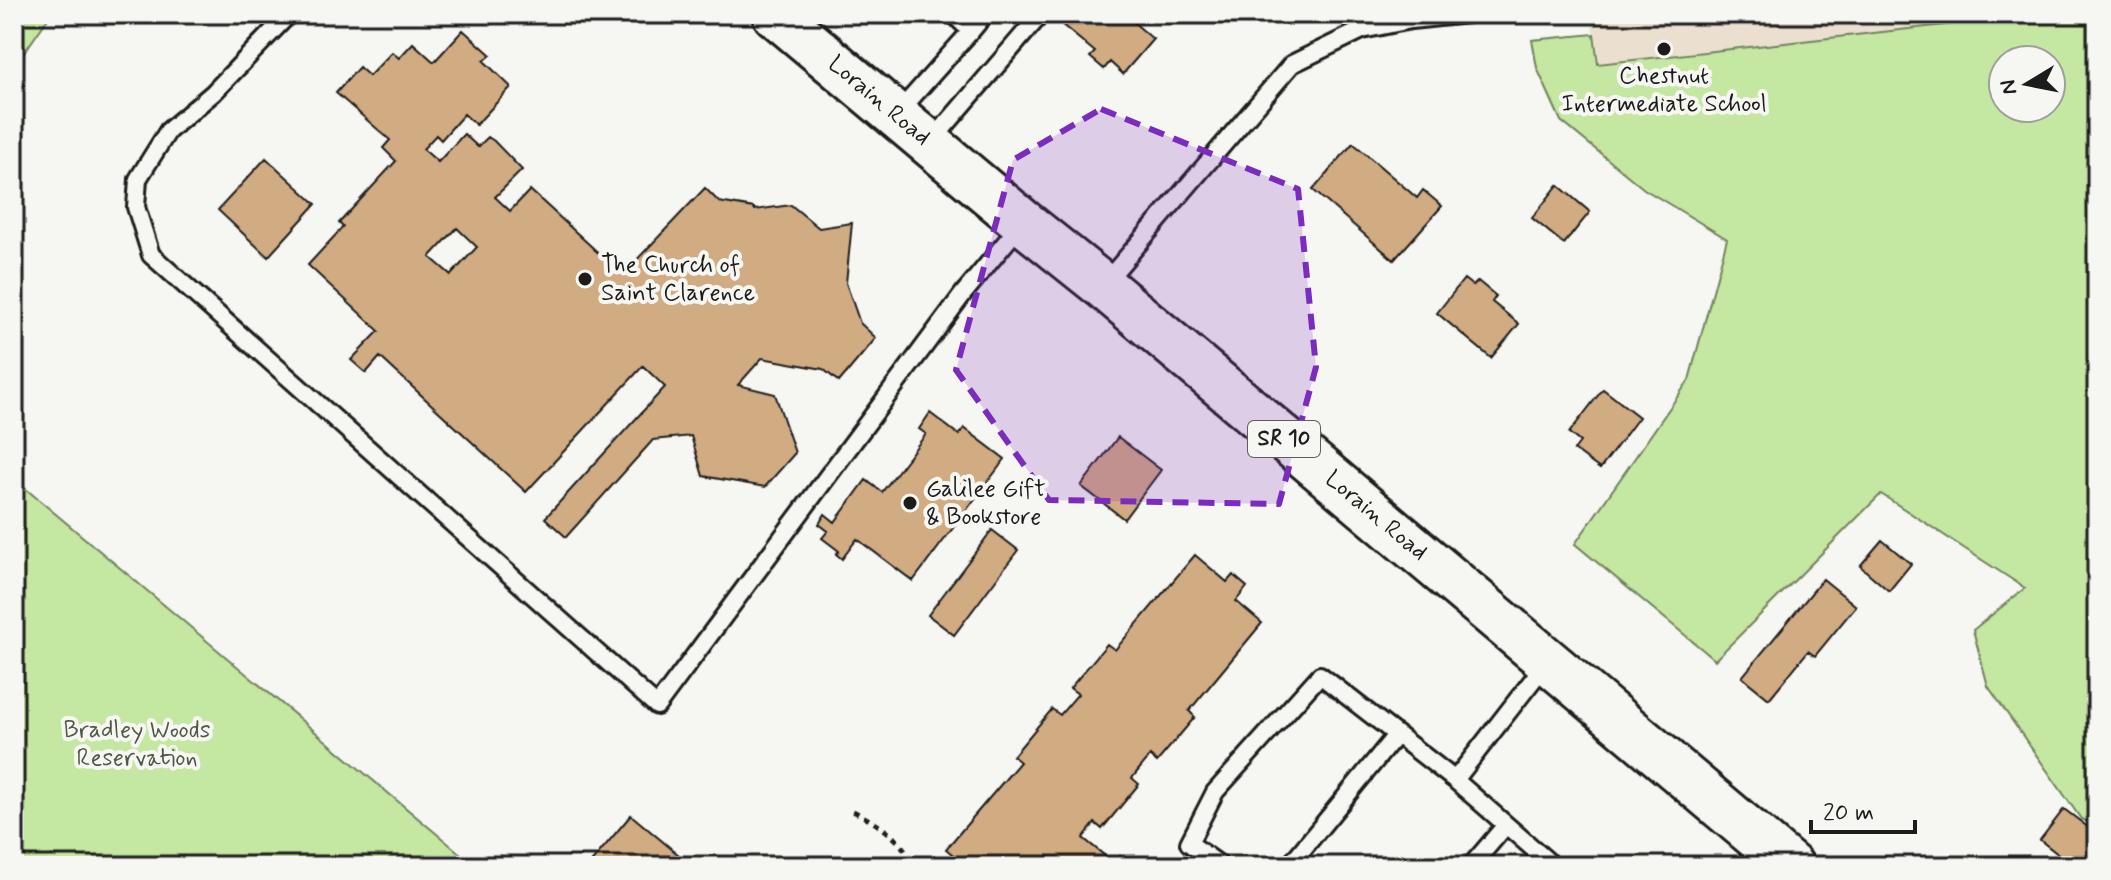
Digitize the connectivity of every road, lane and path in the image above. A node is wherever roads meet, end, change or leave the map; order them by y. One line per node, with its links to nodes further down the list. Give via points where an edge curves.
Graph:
1 (289, 14): 10 (lane, via 168,131 138,179 136,207 151,255 657,706 963,294)
2 (775, 14): 8 (main road, Lorain Road / SR 10)
3 (953, 14): 7 (lane)
4 (985, 14): 7 (lane)
5 (1041, 14): 9 (lane)
6 (1468, 14): 11 (lane, via 1362,30 1292,64)
7 (971, 31): 8 (lane)
8 (896, 115): 9 (main road, Lorain Road / SR 10)
9 (930, 144): 10 (main road, Lorain Road / SR 10)
10 (1023, 222): 11 (main road, Lorain Road / SR 10)
11 (1103, 286): 12 (main road, Lorain Road / SR 10)
12 (1547, 662): 14 (lane); 22 (main road, Lorain Road / SR 10)
13 (1397, 734): 14 (lane); 18 (lane, via 1320,675 1215,792 1189,843); 19 (lane)
14 (1455, 780): 16 (lane)
15 (853, 811): 17 (path, via 900,843)
16 (1506, 825): 20 (lane); 21 (lane)
17 (913, 866)
18 (1221, 866)
19 (1289, 866)
20 (1471, 866)
21 (1553, 866)
22 (1791, 866)

